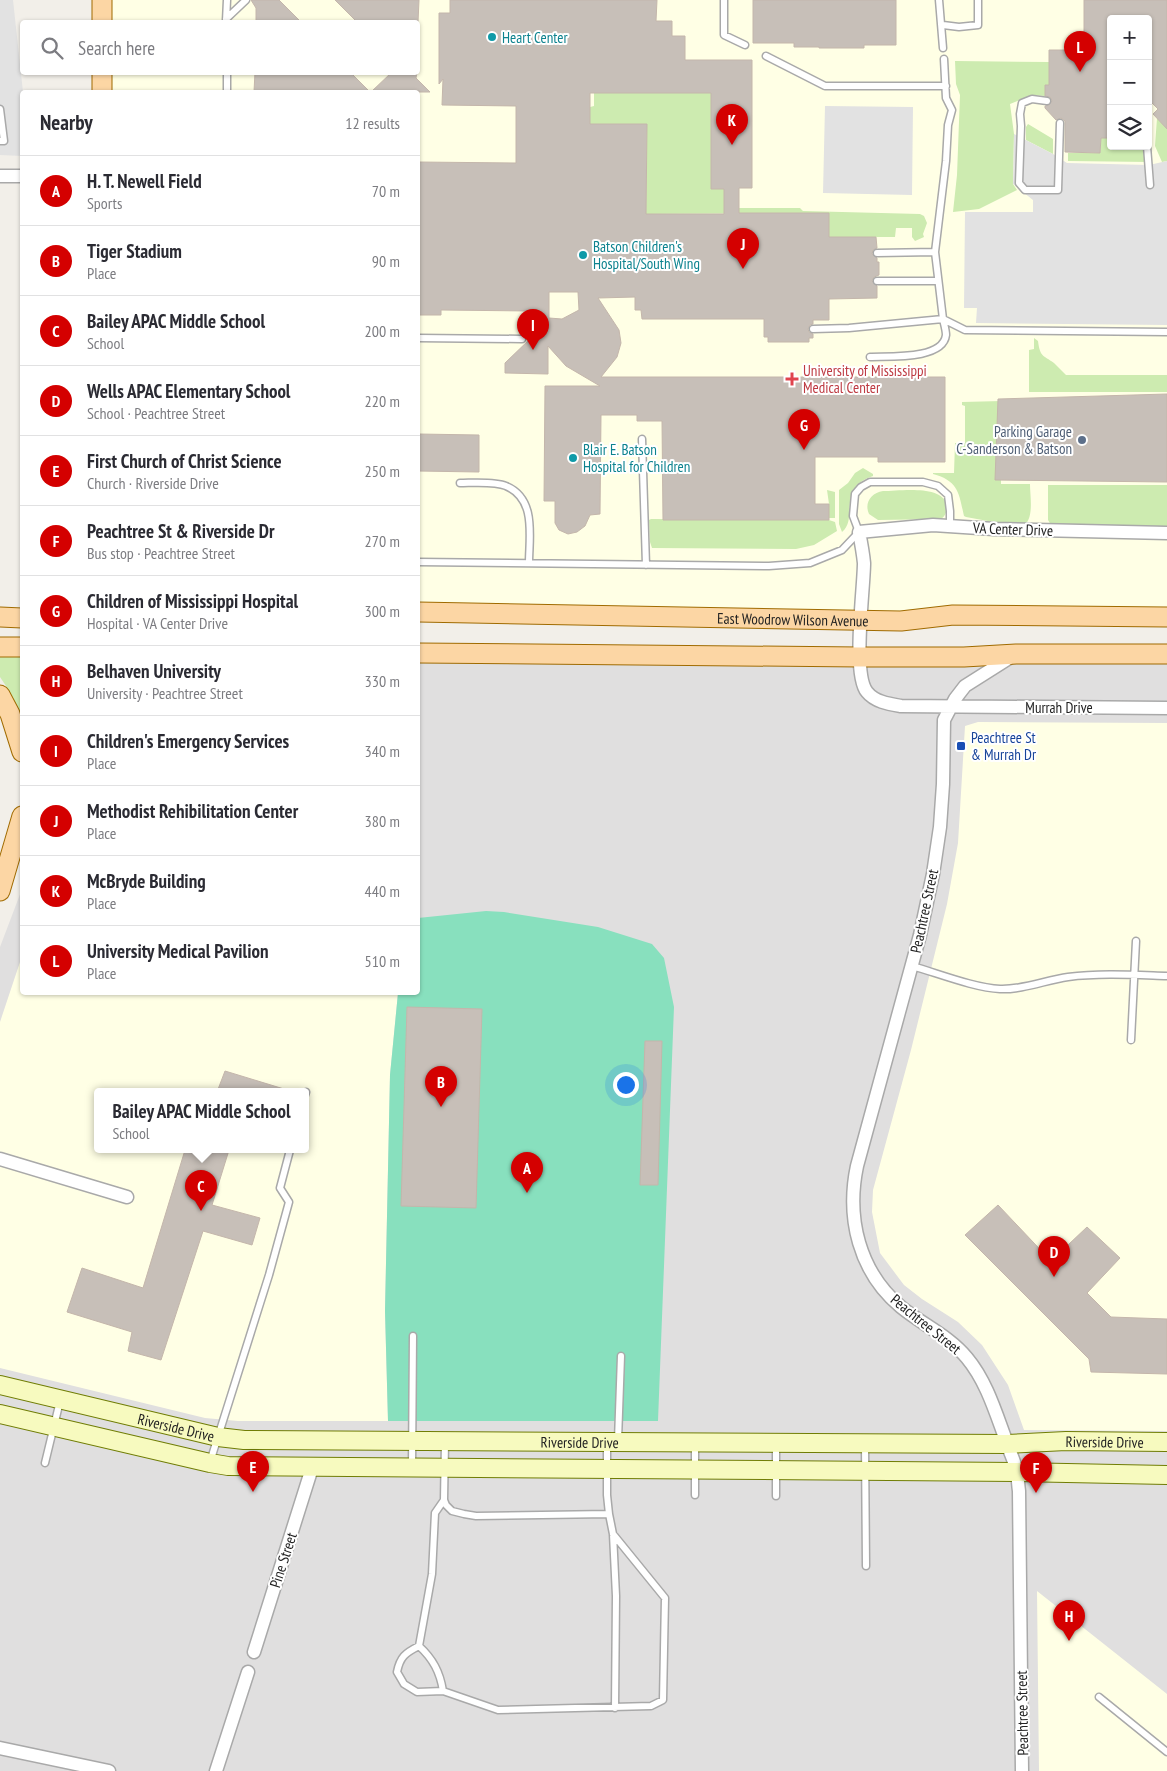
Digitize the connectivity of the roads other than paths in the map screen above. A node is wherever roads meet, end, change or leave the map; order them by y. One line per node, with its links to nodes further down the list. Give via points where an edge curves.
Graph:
1 (102, 0): 7 (main road)
2 (227, 0): 8 (lane)
3 (246, 0): 9 (lane)
4 (724, 0): 11 (lane, via 724,35)
5 (939, 0): 10 (lane)
6 (978, 0): 10 (lane, via 978,25)
7 (102, 20)
8 (226, 20)
9 (227, 20)
10 (943, 25): 12 (lane)
11 (745, 45)
12 (944, 48)
13 (766, 56): 17 (lane, via 826,86)
14 (944, 59): 17 (lane)
15 (102, 75): 18 (main road)
16 (227, 75): 19 (lane)
17 (946, 86): 28 (lane, via 946,98 952,110)
18 (102, 90)
19 (227, 90)
20 (1047, 101): 22 (lane, via 1032,99 1022,103 1020,109 1019,183 1025,190 1058,190)
21 (0, 109): 23 (lane, via 4,142)
22 (1060, 123)
23 (0, 141)
24 (1148, 150): 27 (lane)
25 (0, 176): 26 (street)
26 (20, 176)
27 (1150, 185)
28 (935, 252): 29 (lane); 31 (lane)
29 (877, 253)
30 (877, 281): 31 (lane)
31 (938, 281): 32 (lane)
32 (943, 319): 33 (lane); 34 (lane, via 965,330); 37 (lane, via 946,335 942,344 933,351)
33 (813, 328)
34 (1167, 332)
35 (420, 338): 36 (lane)
36 (522, 339)
37 (870, 357)
38 (642, 439): 45 (lane)
39 (460, 483): 44 (lane, via 506,486 524,502 530,520)
40 (950, 526): 41 (street, VA Center Drive); 41 (lane, via 948,495 938,486 923,482 870,482 855,494 853,516); 42 (street, VA Center Drive)
41 (860, 532): 45 (lane, via 842,550 810,563); 50 (street, via 864,562)
42 (1167, 533)
43 (420, 562): 44 (lane)
44 (529, 563): 45 (lane)
45 (646, 565)
46 (420, 612): 50 (main road, East Woodrow Wilson Avenue)
47 (0, 617): 49 (main road)
48 (1167, 617): 50 (main road, East Woodrow Wilson Avenue, via 953,615 901,621)
49 (20, 618)
50 (860, 620): 56 (street)
51 (0, 647): 52 (main road)
52 (20, 647)
53 (420, 653): 56 (main road)
54 (1016, 654): 55 (main road); 56 (main road); 58 (street, Peachtree Street, via 965,686)
55 (1167, 654)
56 (860, 657): 58 (street, via 861,679 873,698 901,706)
57 (0, 695): 60 (main road)
58 (951, 706): 59 (street, Murrah Drive); 64 (street, Peachtree Street, via 944,720 936,855)
59 (1167, 708)
60 (20, 746)
61 (20, 823): 62 (main road)
62 (0, 891)
63 (1136, 941): 65 (lane)
64 (912, 966): 65 (lane, via 1001,989 1068,977); 85 (street, Peachtree Street, via 853,1186 856,1232 870,1270 886,1292 901,1307 948,1339 967,1358 993,1403)
65 (1134, 975): 66 (lane); 67 (lane)
66 (1167, 976)
67 (1131, 1040)
68 (289, 1153): 77 (lane, via 280,1188 289,1202)
69 (0, 1159): 70 (street)
70 (127, 1197)
71 (413, 1336): 78 (lane)
72 (622, 1356): 81 (lane)
73 (0, 1385): 74 (street, Riverside Drive)
74 (60, 1400): 76 (lane); 77 (street, Riverside Drive)
75 (0, 1414): 76 (street, Riverside Drive)
76 (53, 1426): 86 (lane); 87 (street, Riverside Drive)
77 (218, 1437): 78 (street, Riverside Drive); 87 (lane)
78 (412, 1442): 79 (street, Riverside Drive); 89 (lane)
79 (445, 1442): 81 (street, Riverside Drive); 90 (lane)
80 (1167, 1442): 85 (street, Riverside Drive)
81 (613, 1443): 82 (street, Riverside Drive); 91 (lane)
82 (695, 1443): 83 (street, Riverside Drive); 92 (lane)
83 (776, 1443): 84 (street, Riverside Drive); 93 (lane)
84 (864, 1444): 85 (street, Riverside Drive); 94 (lane)
85 (1007, 1444): 95 (street, Peachtree Street)
86 (45, 1463)
87 (210, 1463): 88 (street, Riverside Drive, via 237,1467)
88 (312, 1468): 89 (street, Riverside Drive); 104 (street, Pine Street)
89 (412, 1468): 90 (street, Riverside Drive)
90 (444, 1469): 91 (street, Riverside Drive); 99 (lane)
91 (607, 1470): 92 (street, Riverside Drive); 100 (lane)
92 (695, 1470): 93 (street, Riverside Drive); 97 (lane)
93 (776, 1470): 94 (street, Riverside Drive); 98 (lane)
94 (864, 1471): 95 (street, Riverside Drive); 102 (lane)
95 (1017, 1472): 96 (street, Riverside Drive); 113 (street, Peachtree Street)
96 (1167, 1475)
97 (695, 1495)
98 (776, 1496)
99 (444, 1500): 100 (lane, via 452,1511 470,1515); 103 (lane, via 435,1514 432,1574)
100 (609, 1514): 101 (lane)
101 (613, 1534): 108 (lane); 108 (lane, via 665,1598 663,1700 651,1706)
102 (866, 1566)
103 (419, 1646): 106 (lane, via 436,1667); 106 (lane, via 399,1661 397,1672 404,1684 417,1692)
104 (254, 1652)
105 (248, 1672): 112 (street)
106 (442, 1691): 108 (lane, via 498,1710)
107 (1099, 1697): 110 (lane)
108 (615, 1708)
109 (0, 1748): 111 (street)
110 (1167, 1752)
111 (108, 1771)
112 (216, 1771)
113 (1022, 1771)

